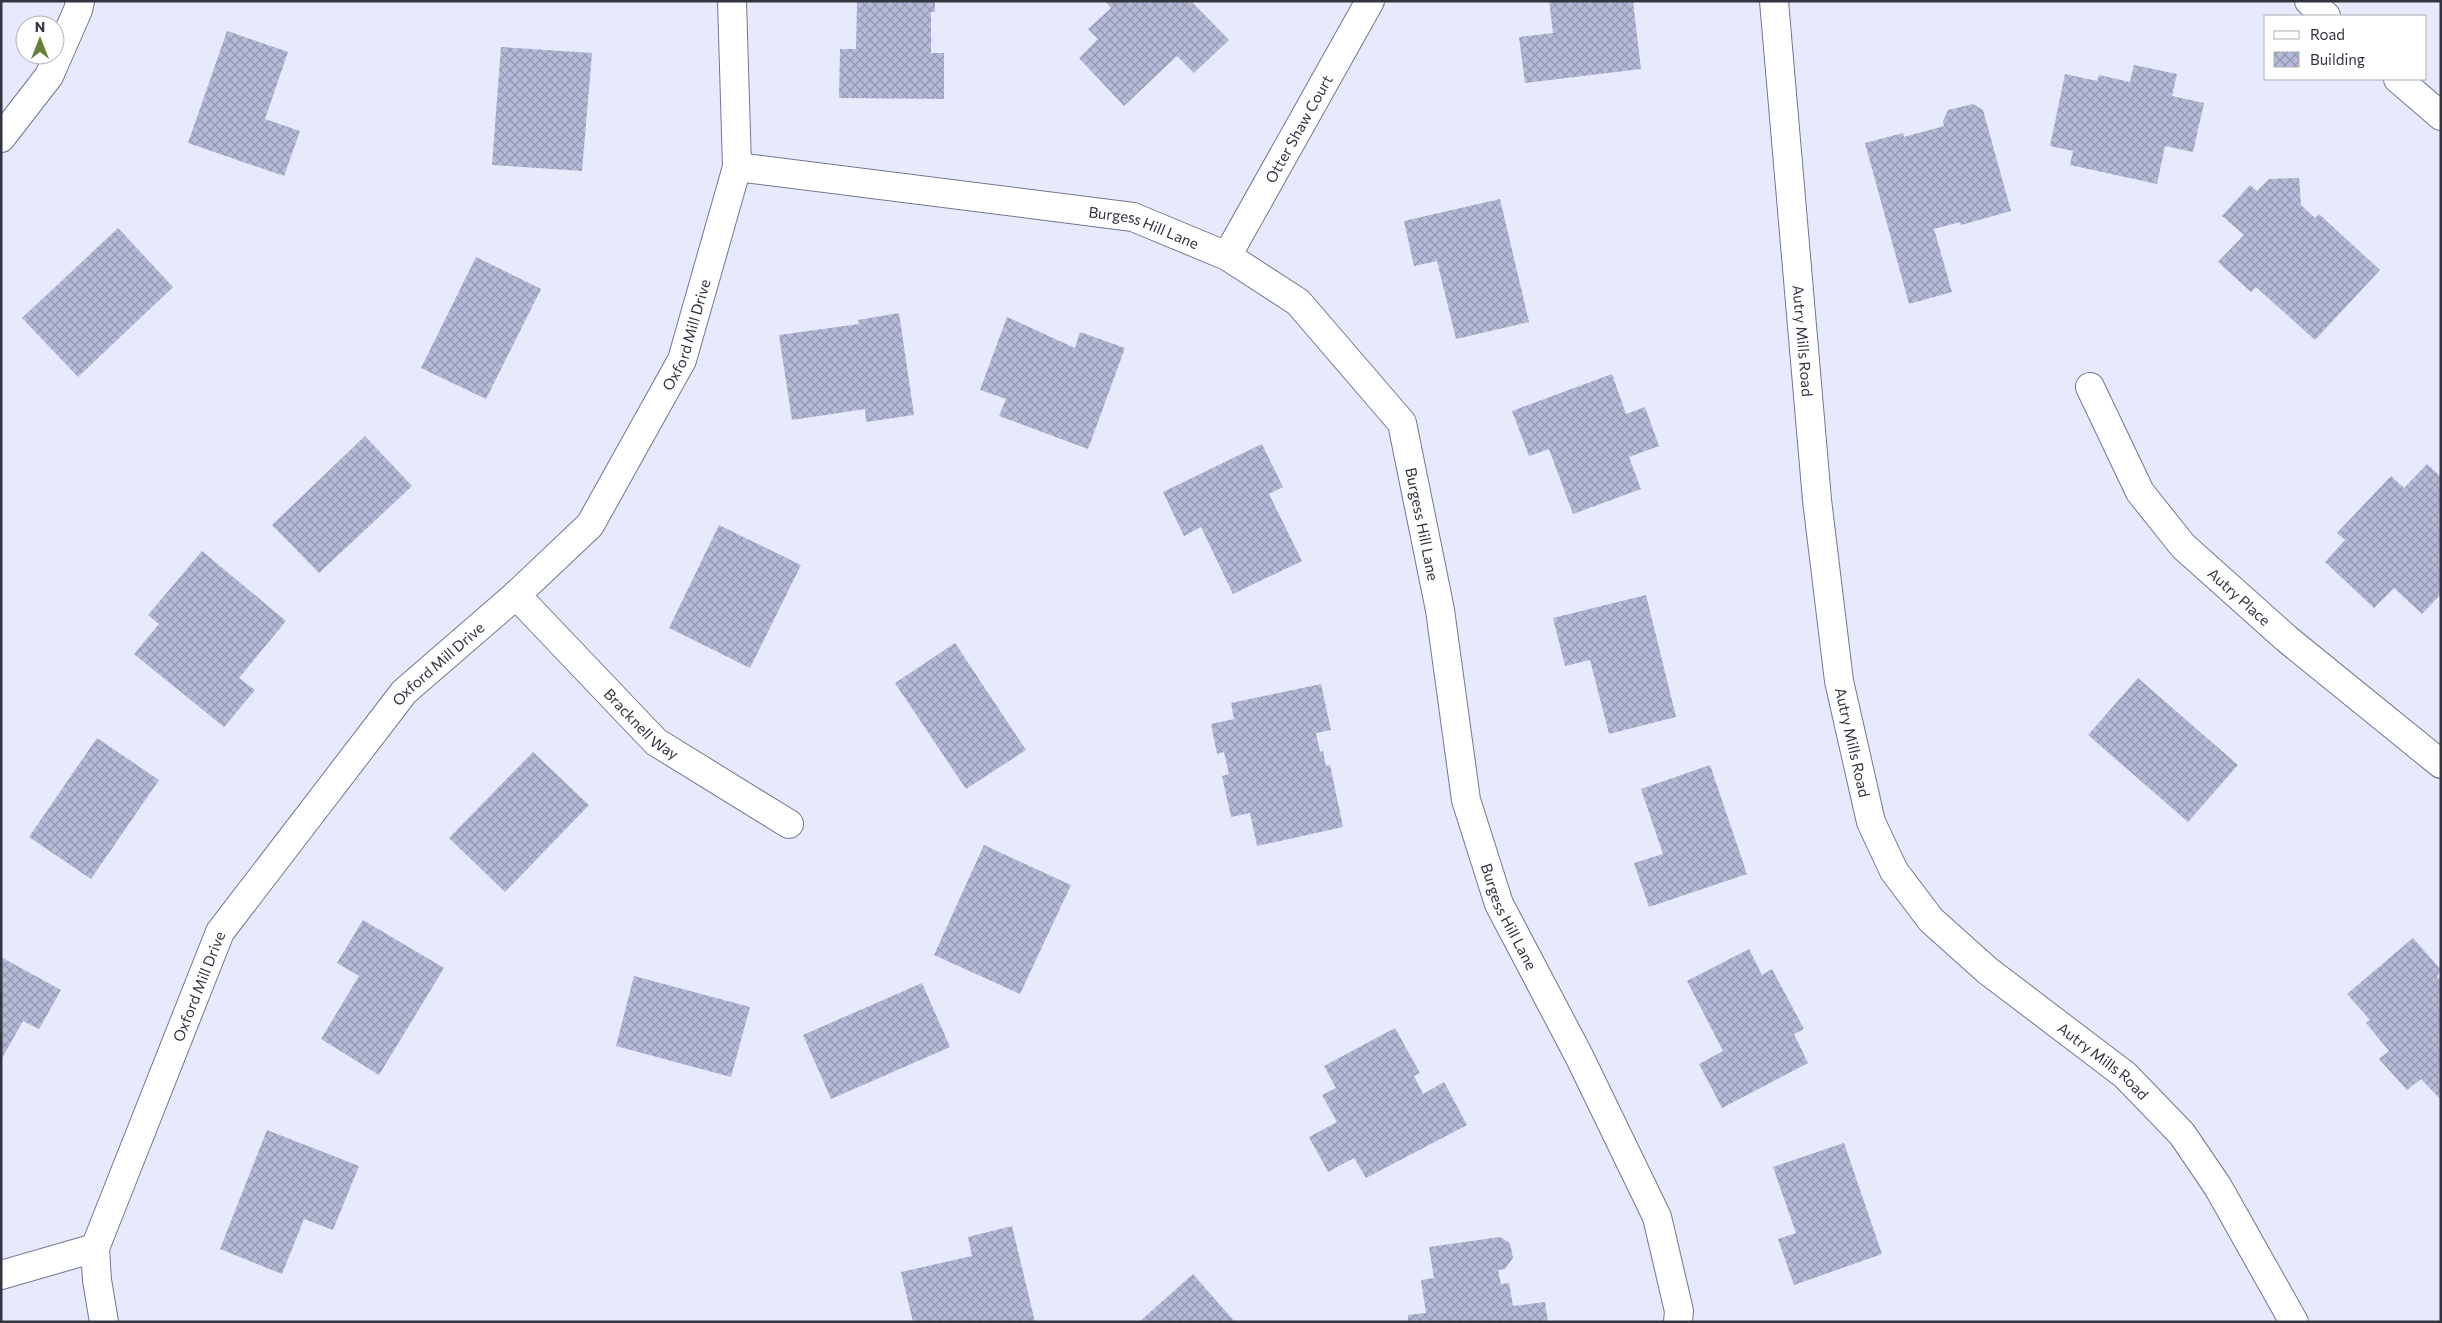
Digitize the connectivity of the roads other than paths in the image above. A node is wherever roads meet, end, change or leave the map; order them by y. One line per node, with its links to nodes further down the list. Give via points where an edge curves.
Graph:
1 (80, 1): 9 (street, via 49,76)
2 (732, 1): 10 (street, Oxford Mill Drive)
3 (1370, 1): 11 (street, Otter Shaw Court)
4 (1774, 1): 20 (street, Autry Mills Road, via 1817,500 1839,681 1871,822 1894,871 1931,920 1988,971 2125,1075 2182,1134 2218,1187)
5 (2309, 1): 6 (street)
6 (2325, 15)
7 (2399, 80): 8 (street)
8 (2441, 116)
9 (1, 138)
10 (737, 167): 11 (street, Burgess Hill Lane, via 1134,217); 13 (street, Oxford Mill Drive, via 682,360 590,525)
11 (1227, 256): 19 (street, Burgess Hill Lane, via 1298,302 1402,423 1440,610 1466,800 1500,904 1579,1056 1656,1217 1679,1311)
12 (2090, 388): 14 (street, Autry Place, via 2140,492 2183,546 2288,639)
13 (516, 595): 15 (street, Bracknell Way, via 656,742); 16 (street, Oxford Mill Drive, via 404,692 220,932)
14 (2441, 764)
15 (789, 824)
16 (95, 1248): 17 (street); 18 (street, Oxford Mill Drive, via 96,1280)
17 (1, 1275)
18 (104, 1322)
19 (1678, 1322)
20 (2294, 1322)

